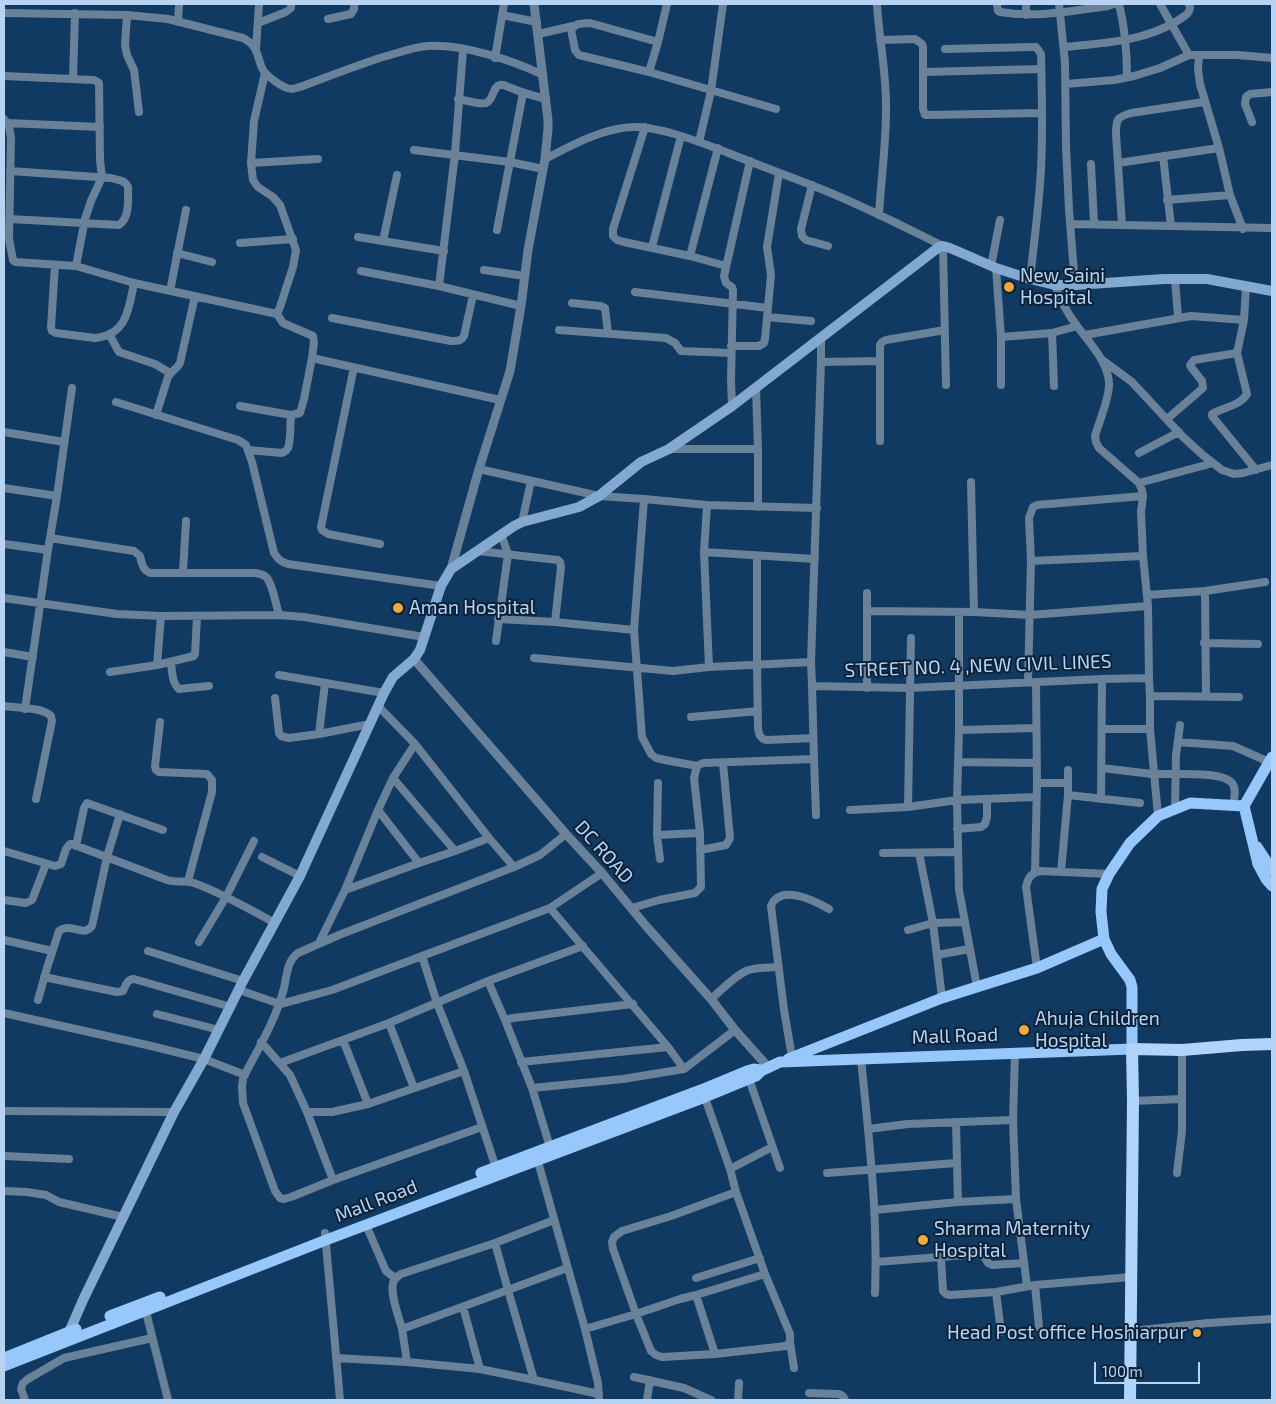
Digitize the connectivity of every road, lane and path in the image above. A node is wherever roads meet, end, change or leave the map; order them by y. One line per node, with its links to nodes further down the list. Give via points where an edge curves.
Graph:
1 (94, 4): 21 (street)
2 (179, 4): 26 (street)
3 (259, 4): 28 (street)
4 (291, 4): 28 (street, via 286,12)
5 (354, 4): 25 (street, via 351,14)
6 (504, 4): 24 (street)
7 (534, 4): 27 (street)
8 (667, 4): 34 (street)
9 (723, 4): 52 (street)
10 (877, 4): 32 (street)
11 (996, 4): 22 (street, via 1000,12)
12 (1026, 4): 22 (street)
13 (1059, 4): 20 (street)
14 (1114, 4): 20 (street)
15 (1119, 4): 33 (street)
16 (1160, 4): 29 (street)
17 (1189, 4): 29 (street, via 1188,14)
18 (4, 13): 19 (street)
19 (75, 13): 21 (street); 50 (street)
20 (1060, 13): 22 (street); 35 (street)
21 (93, 14): 23 (street)
22 (1026, 14)
23 (127, 15): 26 (street); 59 (street, via 125,46 134,70)
24 (502, 15): 27 (street); 41 (street)
25 (328, 19)
26 (178, 21): 36 (street, via 243,38)
27 (537, 22): 31 (street)
28 (258, 23): 36 (street)
29 (1172, 24): 33 (street); 39 (street)
30 (573, 26): 31 (street); 34 (street, via 590,23); 44 (street, via 570,32 575,50 580,55)
31 (538, 34): 47 (street)
32 (880, 40): 45 (street, via 919,41 923,47); 90 (street, via 886,111)
33 (1126, 40): 35 (street); 49 (street)
34 (658, 42): 44 (street)
35 (1064, 47): 51 (street)
36 (256, 49): 46 (street)
37 (945, 49): 43 (street, via 1036,47 1041,54)
38 (462, 50): 41 (street); 46 (street, via 427,46 406,50 292,89); 55 (street)
39 (1189, 55): 40 (street); 49 (street, via 1160,68)
40 (1199, 55): 42 (street); 57 (street)
41 (496, 58): 47 (street)
42 (1272, 58)
43 (1041, 69): 45 (street); 60 (street)
44 (648, 72): 52 (street)
45 (923, 72): 60 (street, via 925,115)
46 (265, 73): 77 (street, via 254,121)
47 (543, 75): 56 (street)
48 (4, 76): 50 (street)
49 (1127, 77): 51 (street)
50 (73, 79): 63 (street, via 100,83)
51 (1066, 84): 94 (street)
52 (711, 91): 58 (street); 66 (street)
53 (1272, 92): 62 (street, via 1246,97 1245,104)
54 (523, 93): 55 (street, via 503,84 496,88 488,102); 56 (street); 75 (street)
55 (458, 99): 71 (street)
56 (546, 100): 74 (street, via 548,130)
57 (1204, 102): 69 (street); 78 (street, via 1120,116 1116,124)
58 (776, 109)
59 (138, 112)
60 (1042, 113): 119 (street, via 1041,169)
61 (6, 121): 63 (street); 67 (street, via 10,130)
62 (1252, 122)
63 (100, 127): 84 (street)
64 (645, 127): 65 (street); 74 (street, via 602,133); 107 (street, via 613,236 624,242)
65 (680, 136): 66 (street); 107 (street)
66 (699, 142): 68 (street)
67 (7, 145): 81 (street)
68 (718, 148): 76 (street); 110 (street)
69 (1219, 148): 72 (street); 87 (street)
70 (414, 150): 71 (street)
71 (455, 154): 75 (street); 108 (street)
72 (1163, 156): 78 (street); 88 (street)
73 (318, 159): 77 (street)
74 (545, 159): 80 (street)
75 (510, 162): 80 (street); 100 (street)
76 (750, 162): 82 (street); 114 (street)
77 (251, 163): 102 (street, via 253,180 280,205)
78 (1118, 163): 96 (street)
79 (1091, 164): 95 (street)
80 (543, 168): 118 (street)
81 (10, 171): 84 (street); 86 (street)
82 (779, 173): 85 (street); 134 (street, via 767,247 771,268)
83 (397, 175): 103 (street)
84 (102, 177): 92 (street); 92 (street, via 127,184 126,217 119,224)
85 (812, 185): 90 (street); 105 (street, via 802,236)
86 (7, 192): 93 (street)
87 (1230, 194): 88 (street); 98 (street)
88 (1167, 200): 97 (street)
89 (186, 210): 109 (street)
90 (879, 214): 106 (street)
91 (1000, 220): 115 (street)
92 (84, 223): 93 (street); 113 (street)
93 (8, 224): 112 (street, via 12,260)
94 (1070, 224): 95 (street); 123 (street)
95 (1094, 224): 96 (street)
96 (1122, 225): 97 (street)
97 (1171, 226): 98 (street)
98 (1242, 228): 99 (street)
99 (1272, 228)
100 (497, 230)
101 (358, 237): 103 (street)
102 (293, 239): 104 (street); 135 (street, via 295,259)
103 (383, 241): 108 (street)
104 (240, 243)
105 (828, 246)
106 (944, 246): 115 (main road); 142 (street); 148 (main road)
107 (652, 247): 110 (street)
108 (444, 251): 124 (street)
109 (177, 253): 111 (street); 126 (street)
110 (690, 256): 114 (street)
111 (212, 262)
112 (55, 265): 113 (street); 145 (street, via 52,331 95,338)
113 (76, 266): 121 (street)
114 (726, 266): 132 (street, via 724,280 732,287)
115 (994, 267): 119 (main road); 147 (street)
116 (484, 270): 118 (street)
117 (361, 271): 124 (street)
118 (525, 276): 133 (street)
119 (1030, 279): 122 (main road)
120 (1175, 280): 123 (main road); 125 (main road, via 1207,279); 136 (street)
121 (134, 283): 126 (street); 145 (street, via 124,322)
122 (1055, 285): 123 (main road); 140 (street)
123 (1075, 285)
124 (439, 286): 129 (street)
125 (1246, 286): 127 (main road); 138 (street)
126 (170, 291): 130 (street)
127 (1272, 291)
128 (635, 292): 132 (street)
129 (472, 295): 133 (street); 137 (street, via 464,336 458,341)
130 (195, 296): 135 (street); 156 (street, via 180,363)
131 (572, 303): 143 (street, via 605,308)
132 (731, 304): 134 (street); 149 (street)
133 (521, 306): 162 (street, via 510,371)
134 (767, 312): 139 (street); 149 (street, via 764,343)
135 (277, 314): 151 (street, via 283,323 313,336)
136 (1178, 317): 138 (street); 146 (street)
137 (332, 318)
138 (1244, 320): 150 (street)
139 (810, 321)
140 (1077, 326): 144 (street); 146 (street)
141 (559, 330): 143 (street)
142 (944, 330): 153 (street, via 882,342); 158 (street)
143 (608, 333): 149 (street, via 666,338 684,352)
144 (1052, 333): 147 (street); 159 (street)
145 (109, 334): 156 (street, via 119,352 155,364)
146 (1085, 335): 152 (street)
147 (1001, 337): 157 (street)
148 (820, 338): 154 (street); 161 (main road)
149 (731, 350): 165 (street)
150 (1237, 353): 168 (street, via 1191,362 1203,388); 180 (street, via 1247,394 1243,400 1212,416)
151 (312, 358): 155 (street); 167 (street, via 300,413)
152 (1100, 358): 168 (street, via 1132,382); 183 (street, via 1109,384 1096,442)
153 (880, 360): 154 (street); 171 (street)
154 (821, 362): 191 (street)
155 (354, 367): 162 (street); 197 (street, via 321,526 328,534)
156 (170, 373): 166 (street)
157 (1001, 385)
158 (946, 386)
159 (1054, 386)
160 (72, 388): 172 (street)
161 (756, 388): 165 (main road); 174 (street)
162 (500, 400): 179 (street)
163 (116, 402): 166 (street)
164 (240, 406): 167 (street)
165 (732, 406): 173 (main road)
166 (156, 415): 175 (street, via 243,442)
167 (291, 415): 175 (street, via 285,452)
168 (1167, 419): 170 (street)
169 (4, 432): 172 (street)
170 (1178, 432): 176 (street); 177 (street)
171 (880, 441)
172 (64, 442): 185 (street)
173 (669, 449): 174 (street); 186 (main road, via 641,462)
174 (758, 449): 190 (street)
175 (248, 450): 209 (street, via 278,559 288,564)
176 (1139, 453)
177 (1213, 463): 180 (street, via 1234,474); 183 (street)
178 (1272, 465): 180 (street)
179 (479, 469): 181 (street); 206 (street)
180 (1256, 470)
181 (530, 481): 186 (street); 193 (street)
182 (971, 482): 218 (street)
183 (1139, 483): 187 (street)
184 (4, 488): 185 (street)
185 (57, 496): 195 (street)
186 (598, 496): 188 (street); 193 (main road, via 579,507)
187 (1143, 496): 203 (street); 205 (street, via 1033,507 1029,518)
188 (644, 499): 189 (street); 225 (street)
189 (707, 505): 190 (street); 200 (street)
190 (758, 507): 191 (street)
191 (817, 508): 204 (street)
192 (186, 521): 207 (street)
193 (522, 522): 194 (main road)
194 (501, 534): 199 (main road); 201 (street)
195 (50, 538): 198 (street); 207 (street, via 134,551 150,573)
196 (4, 544): 198 (street)
197 (380, 544)
198 (48, 550): 214 (street)
199 (478, 551): 201 (street); 206 (main road)
200 (704, 552): 202 (street); 239 (street)
201 (508, 554): 223 (street); 224 (street, via 560,562)
202 (757, 556): 204 (street); 237 (street)
203 (1144, 556): 205 (street); 212 (street)
204 (815, 558): 236 (street)
205 (1031, 561): 220 (street)
206 (451, 568): 209 (main road)
207 (183, 572): 219 (street, via 262,574 270,584)
208 (1265, 582): 210 (street)
209 (441, 586): 226 (main road)
210 (1205, 591): 212 (street); 229 (street)
211 (867, 593): 216 (street)
212 (1147, 595): 215 (street)
213 (4, 598): 214 (street)
214 (41, 604): 221 (street); 232 (street)
215 (1148, 606): 220 (street); 243 (street)
216 (867, 611): 217 (street); 250 (street)
217 (960, 612): 218 (street); 247 (street)
218 (974, 612): 220 (street)
219 (278, 615): 222 (street); 226 (street, via 315,618)
220 (1030, 615): 245 (street)
221 (161, 616): 222 (street); 238 (street)
222 (197, 617): 235 (street, via 195,654)
223 (498, 619): 224 (street); 228 (street)
224 (555, 622): 225 (street)
225 (634, 630): 240 (street)
226 (424, 637): 234 (main road)
227 (911, 638): 251 (street)
228 (496, 641)
229 (1204, 643): 230 (street); 254 (street)
230 (1258, 644)
231 (4, 652): 232 (street)
232 (33, 657): 259 (street)
233 (534, 658): 240 (street)
234 (414, 659): 252 (main road, via 393,677); 305 (street, DC ROAD)
235 (171, 662): 238 (street); 248 (street, via 176,688)
236 (811, 662): 237 (street); 249 (street)
237 (756, 664): 239 (street); 260 (street)
238 (157, 665): 241 (street)
239 (708, 667): 240 (street, via 673,671)
240 (636, 668): 278 (street, via 642,737 651,754)
241 (110, 672)
242 (279, 675): 246 (street)
243 (1149, 678): 244 (street, STREET NO. 4 ,NEW CIVIL LINES); 253 (street)
244 (1102, 679): 245 (street, STREET NO. 4 ,NEW CIVIL LINES); 266 (street)
245 (1032, 682): 247 (street, STREET NO. 4 ,NEW CIVIL LINES); 265 (street)
246 (325, 683): 252 (street); 269 (street)
247 (959, 685): 251 (street, STREET NO. 4 ,NEW CIVIL LINES); 268 (street)
248 (209, 686)
249 (812, 686): 250 (street, STREET NO. 4 ,NEW CIVIL LINES); 270 (street)
250 (866, 688): 251 (street, STREET NO. 4 ,NEW CIVIL LINES)
251 (910, 688): 295 (street)
252 (384, 693): 258 (main road)
253 (1150, 696): 254 (street); 267 (street)
254 (1206, 696): 255 (street)
255 (1239, 697)
256 (274, 698): 269 (street, via 282,736)
257 (4, 706): 259 (street)
258 (378, 706): 263 (main road); 272 (street)
259 (25, 709): 289 (street, via 45,712 52,721)
260 (758, 711): 261 (street); 270 (street, via 761,738)
261 (691, 717)
262 (160, 722): 329 (street, via 156,770 207,774 212,780 212,792)
263 (370, 724): 269 (street); 328 (main road)
264 (1180, 725): 271 (street)
265 (1036, 728): 268 (street); 277 (street)
266 (1102, 729): 267 (street); 279 (street)
267 (1150, 729): 282 (street)
268 (960, 730): 276 (street)
269 (319, 734)
270 (813, 738): 273 (street)
271 (1178, 742): 274 (street, via 1233,746); 281 (street)
272 (415, 744): 283 (street); 307 (street)
273 (814, 759): 275 (street); 300 (street)
274 (1271, 760): 294 (main road)
275 (723, 762): 278 (street); 311 (street, via 730,838 726,845)
276 (958, 762): 277 (street); 292 (street)
277 (1037, 763): 285 (street)
278 (697, 766): 304 (street, via 694,778)
279 (1102, 768): 282 (street); 291 (street)
280 (1068, 770): 286 (street)
281 (1176, 773): 282 (street); 294 (street, via 1216,776 1232,782); 296 (street)
282 (1154, 774): 301 (street)
283 (393, 778): 297 (street); 313 (street)
284 (658, 783): 306 (street)
285 (1037, 783): 286 (street); 288 (street)
286 (1068, 783): 287 (street)
287 (1068, 795): 291 (street); 325 (street)
288 (1036, 797): 290 (street); 324 (street)
289 (36, 799)
290 (987, 799): 292 (street); 302 (street, via 985,824)
291 (1101, 799): 293 (street)
292 (957, 800): 295 (street); 302 (street)
293 (1140, 802)
294 (1239, 806): 296 (main road, via 1190,803); 309 (main road)
295 (908, 808): 298 (street)
296 (1175, 809): 301 (main road)
297 (378, 810): 320 (street); 331 (street)
298 (850, 810)
299 (120, 814): 303 (street); 310 (street, via 87,803); 317 (street)
300 (816, 815)
301 (1158, 816): 327 (main road, via 1130,843)
302 (957, 829): 314 (street)
303 (163, 830)
304 (700, 833): 306 (street); 311 (street)
305 (566, 834): 322 (street, via 540,855); 326 (street, DC ROAD)
306 (658, 835): 319 (street)
307 (489, 838): 313 (street); 322 (street)
308 (254, 841): 332 (street)
309 (1253, 841): 323 (main road); 330 (main road, via 1258,864)
310 (76, 846): 317 (street); 321 (street, via 68,846 61,864)
311 (700, 850): 335 (street, via 702,883 699,891)
312 (4, 851): 321 (street)
313 (455, 851): 320 (street)
314 (958, 852): 316 (street); 337 (street)
315 (883, 853): 316 (street)
316 (919, 853): 339 (street)
317 (107, 857): 329 (street, via 167,880); 347 (street, via 91,928 85,932 62,929)
318 (262, 857): 328 (street)
319 (660, 859)
320 (419, 863): 331 (street)
321 (46, 864): 333 (street, via 32,900 26,903)
322 (514, 867): 344 (street)
323 (1272, 870)
324 (1035, 872): 325 (street); 352 (street, via 1027,880 1026,887)
325 (1061, 872): 327 (street)
326 (602, 873): 334 (street); 335 (street, DC ROAD)
327 (1109, 874): 341 (main road, via 1102,890)
328 (300, 876): 338 (main road)
329 (188, 881): 332 (street)
330 (1272, 886)
331 (344, 890): 344 (street)
332 (226, 897): 338 (street); 343 (street)
333 (4, 900)
334 (550, 908): 345 (street); 350 (street)
335 (632, 908): 359 (street, DC ROAD)
336 (829, 909): 351 (street, via 802,897 776,897 772,906)
337 (964, 922): 339 (street); 346 (street)
338 (275, 923): 355 (main road)
339 (933, 924): 340 (street); 349 (street)
340 (908, 930)
341 (1104, 939): 352 (main road); 374 (main road, via 1132,987)
342 (4, 940): 347 (street)
343 (198, 942)
344 (319, 944): 361 (street, via 298,953 291,960)
345 (583, 946): 354 (street); 362 (street)
346 (969, 949): 349 (street); 356 (street)
347 (52, 951): 353 (street)
348 (148, 951): 355 (street)
349 (937, 955): 357 (street)
350 (422, 956): 360 (street); 361 (street, via 315,996)
351 (778, 967): 359 (street, via 746,971); 377 (street)
352 (1036, 968): 356 (main road)
353 (44, 977): 358 (street); 363 (street, via 117,992 124,991 127,982 134,979)
354 (488, 981): 360 (street); 366 (street)
355 (241, 985): 361 (street); 363 (main road)
356 (977, 987): 357 (main road)
357 (942, 998): 377 (main road)
358 (38, 1000)
359 (711, 1000): 369 (street, DC ROAD)
360 (437, 1003): 367 (street); 385 (street)
361 (280, 1004): 371 (street)
362 (633, 1004): 366 (street); 373 (street)
363 (231, 1007): 368 (main road)
364 (4, 1013): 379 (street)
365 (157, 1014): 368 (street)
366 (505, 1020): 380 (street)
367 (389, 1023): 370 (street); 388 (street)
368 (219, 1030): 379 (main road)
369 (735, 1030): 383 (street); 384 (street, DC ROAD)
370 (343, 1040): 382 (street); 393 (street)
371 (262, 1042): 382 (street); 386 (street)
372 (1272, 1044): 375 (highway, Mall Road)
373 (668, 1047): 380 (street); 383 (street)
374 (1132, 1049): 375 (highway, Mall Road); 376 (main road, Mall Road); 392 (highway)
375 (1182, 1050): 391 (street)
376 (1015, 1053): 378 (main road, Mall Road); 397 (street)
377 (792, 1057): 381 (main road)
378 (861, 1058): 381 (main road, Mall Road); 400 (street)
379 (204, 1059): 386 (street); 395 (main road)
380 (522, 1062): 389 (street)
381 (780, 1062): 384 (main road, Mall Road)
382 (280, 1063): 396 (street, via 290,1075)
383 (684, 1068): 389 (street, via 623,1079)
384 (765, 1069): 387 (main road, Mall Road); 390 (main road, Mall Road, via 747,1071)
385 (464, 1071): 388 (street); 399 (street)
386 (245, 1075): 413 (street, via 243,1104 278,1196 284,1199 291,1197)
387 (749, 1079): 390 (main road, Mall Road); 402 (street)
388 (414, 1088): 393 (street)
389 (532, 1088): 401 (street)
390 (703, 1093): 401 (main road, Mall Road); 404 (main road, Mall Road); 408 (street)
391 (1182, 1099): 392 (street); 411 (street)
392 (1133, 1101): 430 (highway)
393 (368, 1104): 396 (street, via 332,1112)
394 (4, 1111): 395 (street)
395 (174, 1112): 419 (main road)
396 (307, 1112): 413 (street)
397 (1013, 1120): 398 (street); 416 (street)
398 (956, 1122): 400 (street); 406 (street)
399 (482, 1127): 410 (street); 413 (street)
400 (868, 1129): 409 (street)
401 (550, 1147): 404 (main road, Mall Road)
402 (772, 1147): 407 (street); 408 (street)
403 (4, 1156): 405 (street)
404 (536, 1156): 410 (main road, Mall Road); 420 (street)
405 (69, 1159)
406 (956, 1163): 409 (street); 417 (street)
407 (780, 1168)
408 (730, 1169): 415 (street)
409 (873, 1170): 412 (street); 418 (street)
410 (497, 1171): 421 (main road, Mall Road); 422 (main road, Mall Road)
411 (1177, 1172)
412 (826, 1173)
413 (333, 1180)
414 (4, 1192): 419 (street, via 46,1195 59,1202)
415 (736, 1192): 425 (street); 440 (street, via 622,1231 614,1237 613,1249)
416 (1016, 1199): 417 (street); 427 (street)
417 (958, 1202): 418 (street)
418 (875, 1210): 426 (street)
419 (123, 1217): 448 (main road)
420 (554, 1220): 423 (street); 428 (street)
421 (366, 1225): 422 (main road, Mall Road); 431 (street, via 386,1271)
422 (325, 1236): 438 (main road, Mall Road); 453 (street)
423 (495, 1242): 431 (street); 434 (street)
424 (941, 1257): 426 (street); 427 (street, via 979,1254 992,1265); 435 (street, via 942,1284 946,1294)
425 (760, 1258): 429 (street); 432 (street)
426 (876, 1262): 436 (street)
427 (1024, 1263): 433 (street)
428 (567, 1268): 434 (street); 444 (street)
429 (765, 1274): 437 (street); 449 (street, via 790,1334)
430 (1131, 1277): 433 (street); 445 (highway)
431 (395, 1278): 443 (street, via 393,1293)
432 (696, 1278)
433 (1031, 1286): 435 (street); 442 (street)
434 (508, 1290): 439 (street); 459 (street)
435 (996, 1292): 446 (street)
436 (875, 1293)
437 (696, 1295): 440 (street); 450 (street)
438 (144, 1307): 447 (street); 448 (main road, Mall Road)
439 (463, 1307): 443 (street); 457 (street)
440 (636, 1314): 444 (street); 450 (street, via 651,1351 656,1355)
441 (1272, 1318): 445 (street)
442 (1039, 1327)
443 (402, 1329): 454 (street)
444 (585, 1329): 463 (street)
445 (1132, 1331): 471 (highway)
446 (1001, 1332)
447 (152, 1338): 452 (street); 465 (street)
448 (62, 1339): 451 (main road, Mall Road); 452 (street); 455 (main road, Mall Road)
449 (790, 1342): 450 (street, via 786,1346); 456 (street)
450 (715, 1354)
451 (4, 1358)
452 (64, 1358): 464 (street, via 23,1383)
453 (336, 1358): 454 (street); 466 (street)
454 (407, 1362): 457 (street)
455 (4, 1366)
456 (794, 1368)
457 (480, 1369): 459 (street)
458 (634, 1377): 460 (street)
459 (534, 1380): 463 (street)
460 (650, 1380): 467 (street); 468 (street, via 684,1388)
461 (739, 1383): 469 (street)
462 (809, 1393): 470 (street, via 839,1394)
463 (599, 1397)
464 (24, 1400)
465 (168, 1400)
466 (340, 1400)
467 (647, 1400)
468 (711, 1400)
469 (738, 1400)
470 (845, 1400)
471 (1130, 1400)

